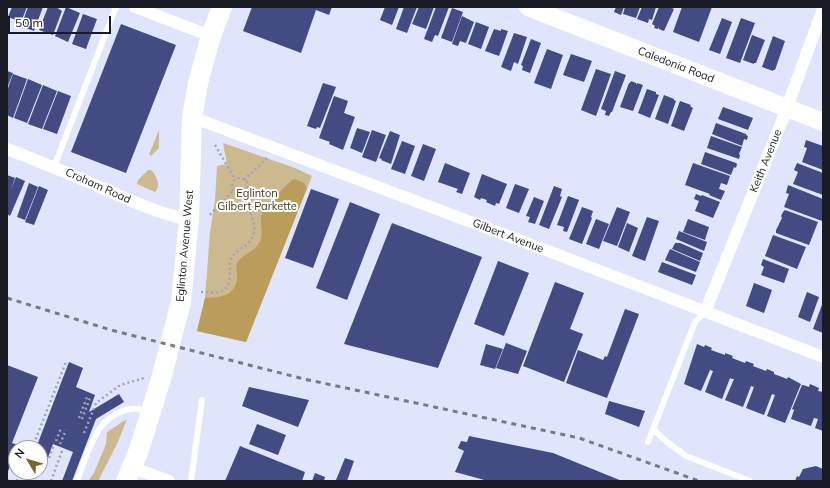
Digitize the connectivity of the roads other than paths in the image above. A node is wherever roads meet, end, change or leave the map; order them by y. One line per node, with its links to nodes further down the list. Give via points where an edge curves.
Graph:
1 (116, 7): 11 (lane)
2 (135, 7): 6 (street)
3 (222, 7): 6 (main road, Eglinton Avenue West)
4 (528, 7): 7 (street, Caledonia Road)
5 (823, 9): 7 (street, Keith Avenue)
6 (211, 36): 8 (main road, Eglinton Avenue West, via 198,82)
7 (786, 108): 9 (street, Caledonia Road); 13 (street, Keith Avenue)
8 (192, 117): 12 (main road, Eglinton Avenue West); 13 (street, Gilbert Avenue)
9 (823, 122)
10 (7, 149): 11 (street, Croham Road)
11 (54, 167): 12 (street, Croham Road, via 135,203)
12 (189, 220): 16 (main road, Eglinton Avenue West, via 181,302)
13 (705, 312): 14 (street, Gilbert Avenue); 17 (lane, via 695,322)
14 (823, 357)
15 (202, 400): 22 (lane)
16 (151, 412): 19 (main road, Eglinton Avenue West); 20 (lane, via 133,409 104,422 97,432)
17 (653, 429): 18 (lane); 23 (lane, via 686,456)
18 (648, 442)
19 (130, 474): 21 (street)
20 (77, 481)
21 (169, 481)
22 (191, 481)
23 (750, 481)

